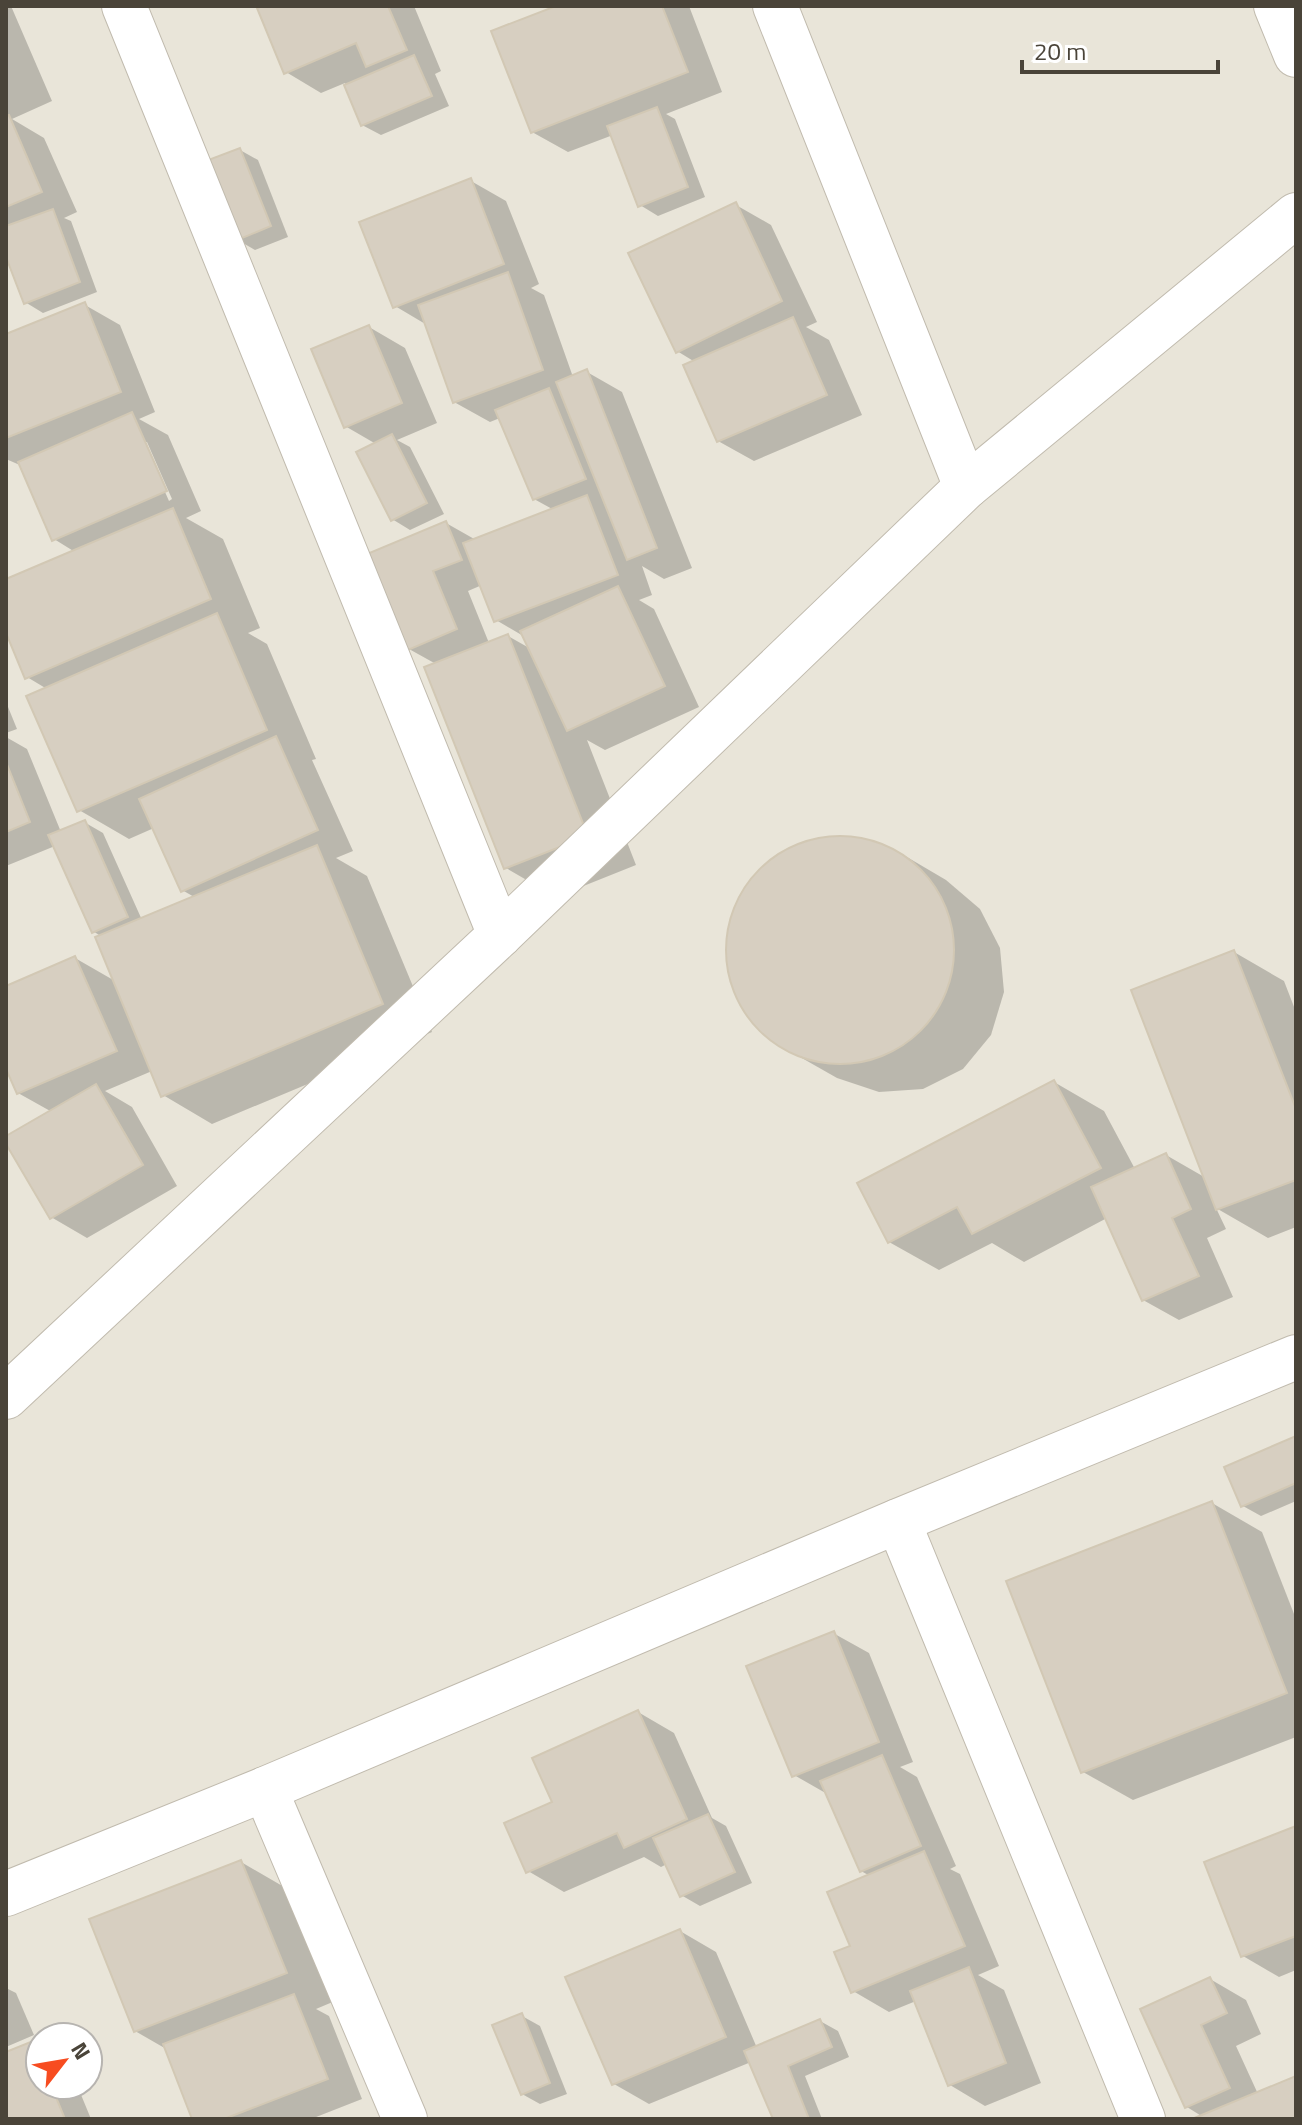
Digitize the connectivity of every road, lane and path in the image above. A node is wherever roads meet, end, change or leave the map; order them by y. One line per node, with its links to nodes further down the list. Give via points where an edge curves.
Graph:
1 (124, 6): 7 (street)
2 (775, 6): 6 (street)
3 (1276, 6): 4 (street)
4 (1296, 55)
5 (1296, 215): 6 (street)
6 (966, 487): 7 (street)
7 (500, 935): 9 (street)
8 (1296, 1357): 10 (street)
9 (6, 1397)
10 (898, 1521): 11 (street); 14 (street)
11 (265, 1789): 12 (street); 13 (street)
12 (6, 1894)
13 (405, 2119)
14 (1143, 2119)

